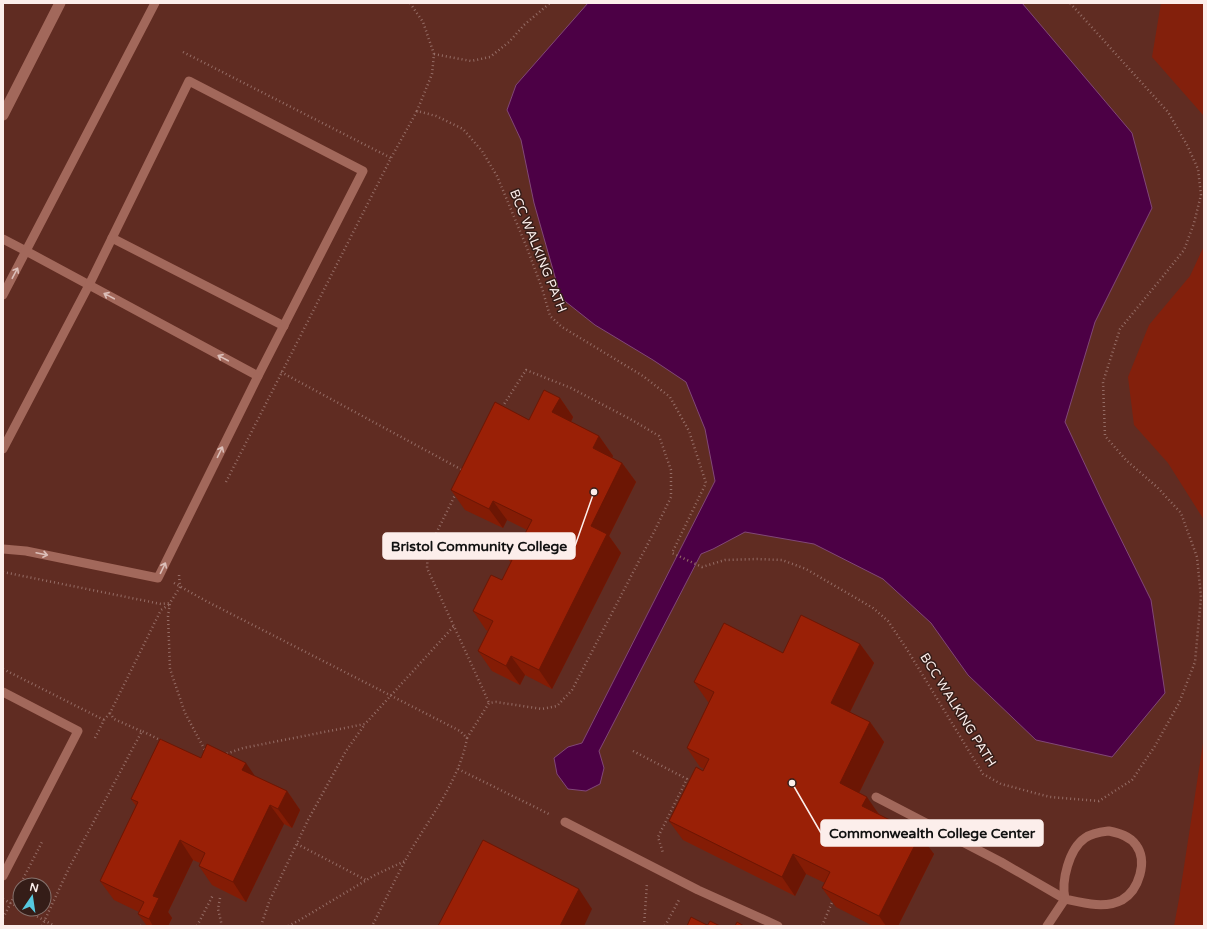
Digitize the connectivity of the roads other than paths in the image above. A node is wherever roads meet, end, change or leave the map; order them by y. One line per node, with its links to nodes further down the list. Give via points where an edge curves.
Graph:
1 (60, 3): 3 (street)
2 (155, 3): 6 (lane)
3 (3, 115)
4 (112, 238): 7 (lane); 9 (lane); 9 (lane, via 189,81 363,171)
5 (3, 240): 6 (lane)
6 (26, 251): 7 (lane); 8 (lane, one-way to 6)
7 (89, 285): 10 (lane, one-way to 7); 11 (lane)
8 (3, 295)
9 (284, 326): 10 (lane)
10 (258, 376): 12 (lane, one-way to 10, via 26,551 158,578)
11 (3, 449)
12 (3, 549)
13 (3, 692): 16 (lane, via 78,731)
14 (876, 797): 17 (lane, via 1001,862)
15 (565, 822): 18 (lane, via 687,884)
16 (3, 876)
17 (1065, 899): 17 (lane, via 1063,890 1067,868 1076,849 1085,838 1101,832 1120,833 1136,845 1141,867 1139,879 1130,894 1113,903 1090,904); 19 (lane)
18 (778, 926)
19 (1047, 926)

